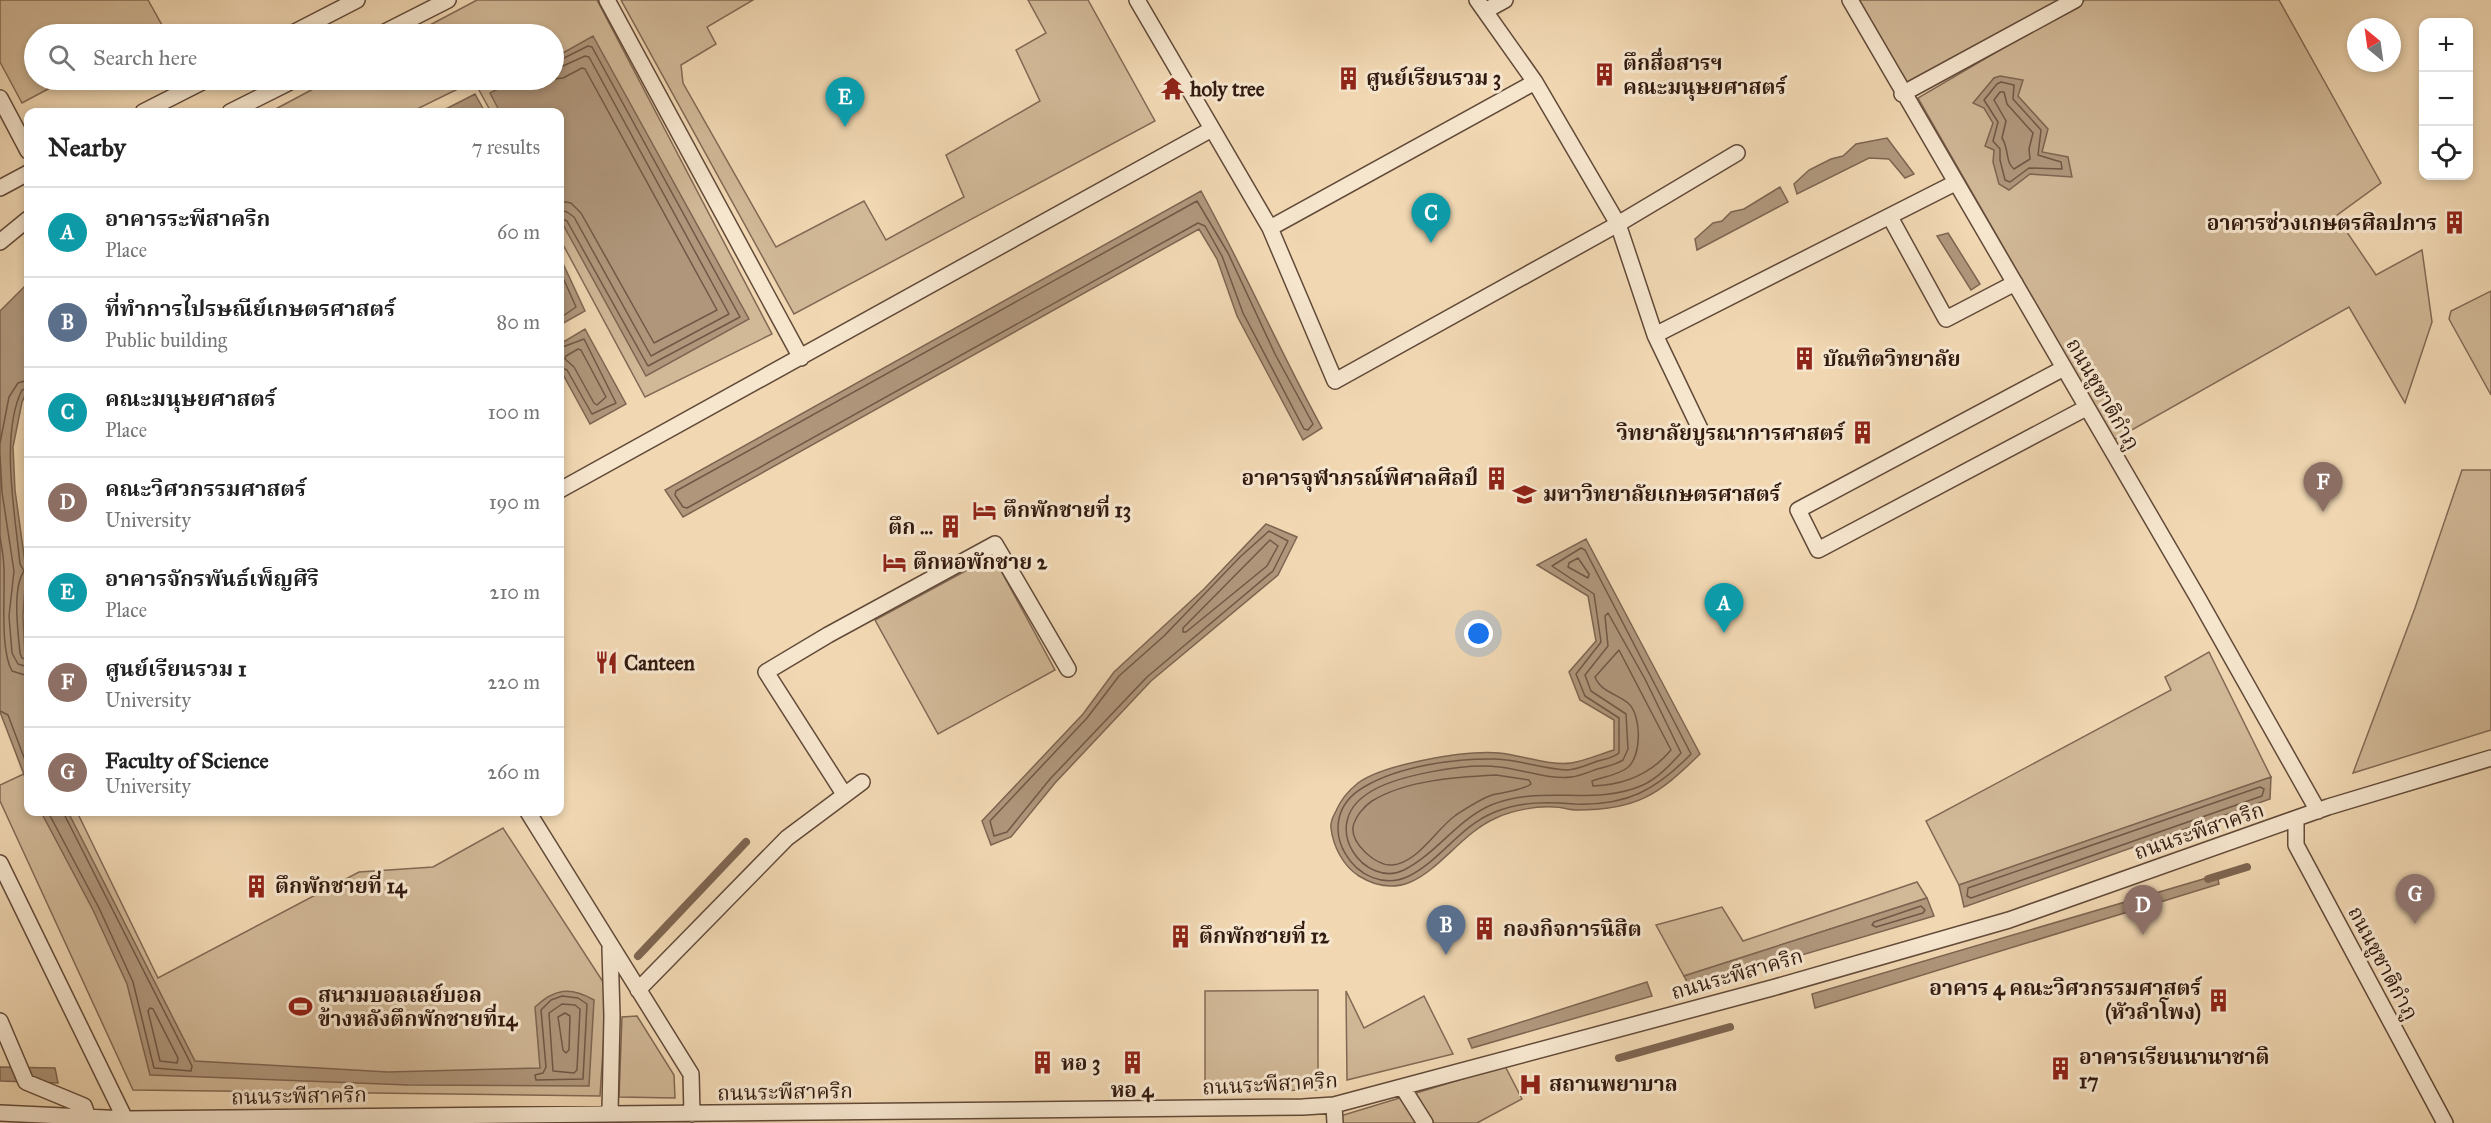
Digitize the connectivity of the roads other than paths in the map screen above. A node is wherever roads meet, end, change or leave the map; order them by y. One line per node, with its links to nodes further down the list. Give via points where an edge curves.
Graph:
1 (357, 0): 9 (lane)
2 (448, 0): 10 (lane)
3 (607, 0): 33 (lane)
4 (1137, 0): 18 (lane)
5 (1505, 0): 8 (lane)
6 (1850, 0): 14 (lane, ถนนชูชาติกำภู)
7 (2075, 0): 14 (lane)
8 (1481, 6): 11 (lane)
9 (310, 24)
10 (401, 24)
11 (1535, 82): 27 (lane); 28 (lane)
12 (186, 90): 16 (lane)
13 (274, 90): 17 (lane)
14 (1902, 94): 22 (lane, ถนนชูชาติกำภู)
15 (0, 98): 19 (lane)
16 (151, 108)
17 (238, 108)
18 (1212, 129): 28 (lane); 33 (lane)
19 (24, 143)
20 (1737, 153): 27 (lane)
21 (24, 175): 23 (lane)
22 (1955, 183): 24 (lane); 31 (lane, ถนนชูชาติกำภู)
23 (0, 188)
24 (1890, 217): 31 (lane, via 1946,320); 32 (lane)
25 (24, 220): 29 (lane)
26 (24, 221): 30 (lane)
27 (1618, 224): 28 (lane, via 1335,381); 32 (lane)
28 (1270, 228)
29 (0, 232)
30 (0, 242)
31 (2015, 283): 34 (lane, ถนนชูชาติกำภู)
32 (1655, 335): 36 (lane)
33 (801, 358): 37 (lane)
34 (2064, 368): 35 (lane, ถนนชูชาติกำภู); 35 (lane, via 1798,510 1818,550)
35 (2086, 408): 42 (lane, ถนนชูชาติกำภู)
36 (1702, 433)
37 (564, 488)
38 (1068, 669): 41 (lane, via 995,544 828,635 766,672)
39 (2491, 758): 42 (lane, ถนนระพีสาคริก)
40 (862, 782): 41 (lane)
41 (844, 794): 47 (lane, via 787,838)
42 (2318, 811): 44 (lane, ถนนระพีสาคริก)
43 (530, 816): 46 (lane)
44 (2296, 819): 49 (lane, ถนนระพีสาคริก, via 2009,920); 58 (lane, ถนนชูชาติกำภู, via 2296,845)
45 (0, 863): 55 (lane)
46 (610, 945): 47 (lane); 51 (lane)
47 (638, 990): 53 (lane, via 691,1074)
48 (0, 1021): 54 (lane, via 26,1082 84,1106)
49 (1402, 1088): 50 (lane, ถนนระพีสาคริก); 57 (lane)
50 (1334, 1105): 53 (lane, ถนนระพีสาคริก); 56 (lane)
51 (610, 1112): 53 (lane, ถนนระพีสาคริก); 55 (lane, ถนนระพีสาคริก)
52 (0, 1113): 54 (lane, ถนนระพีสาคริก)
53 (692, 1114)
54 (90, 1120): 55 (lane, ถนนระพีสาคริก)
55 (127, 1121)
56 (1335, 1123)
57 (1425, 1123)
58 (2445, 1123)

